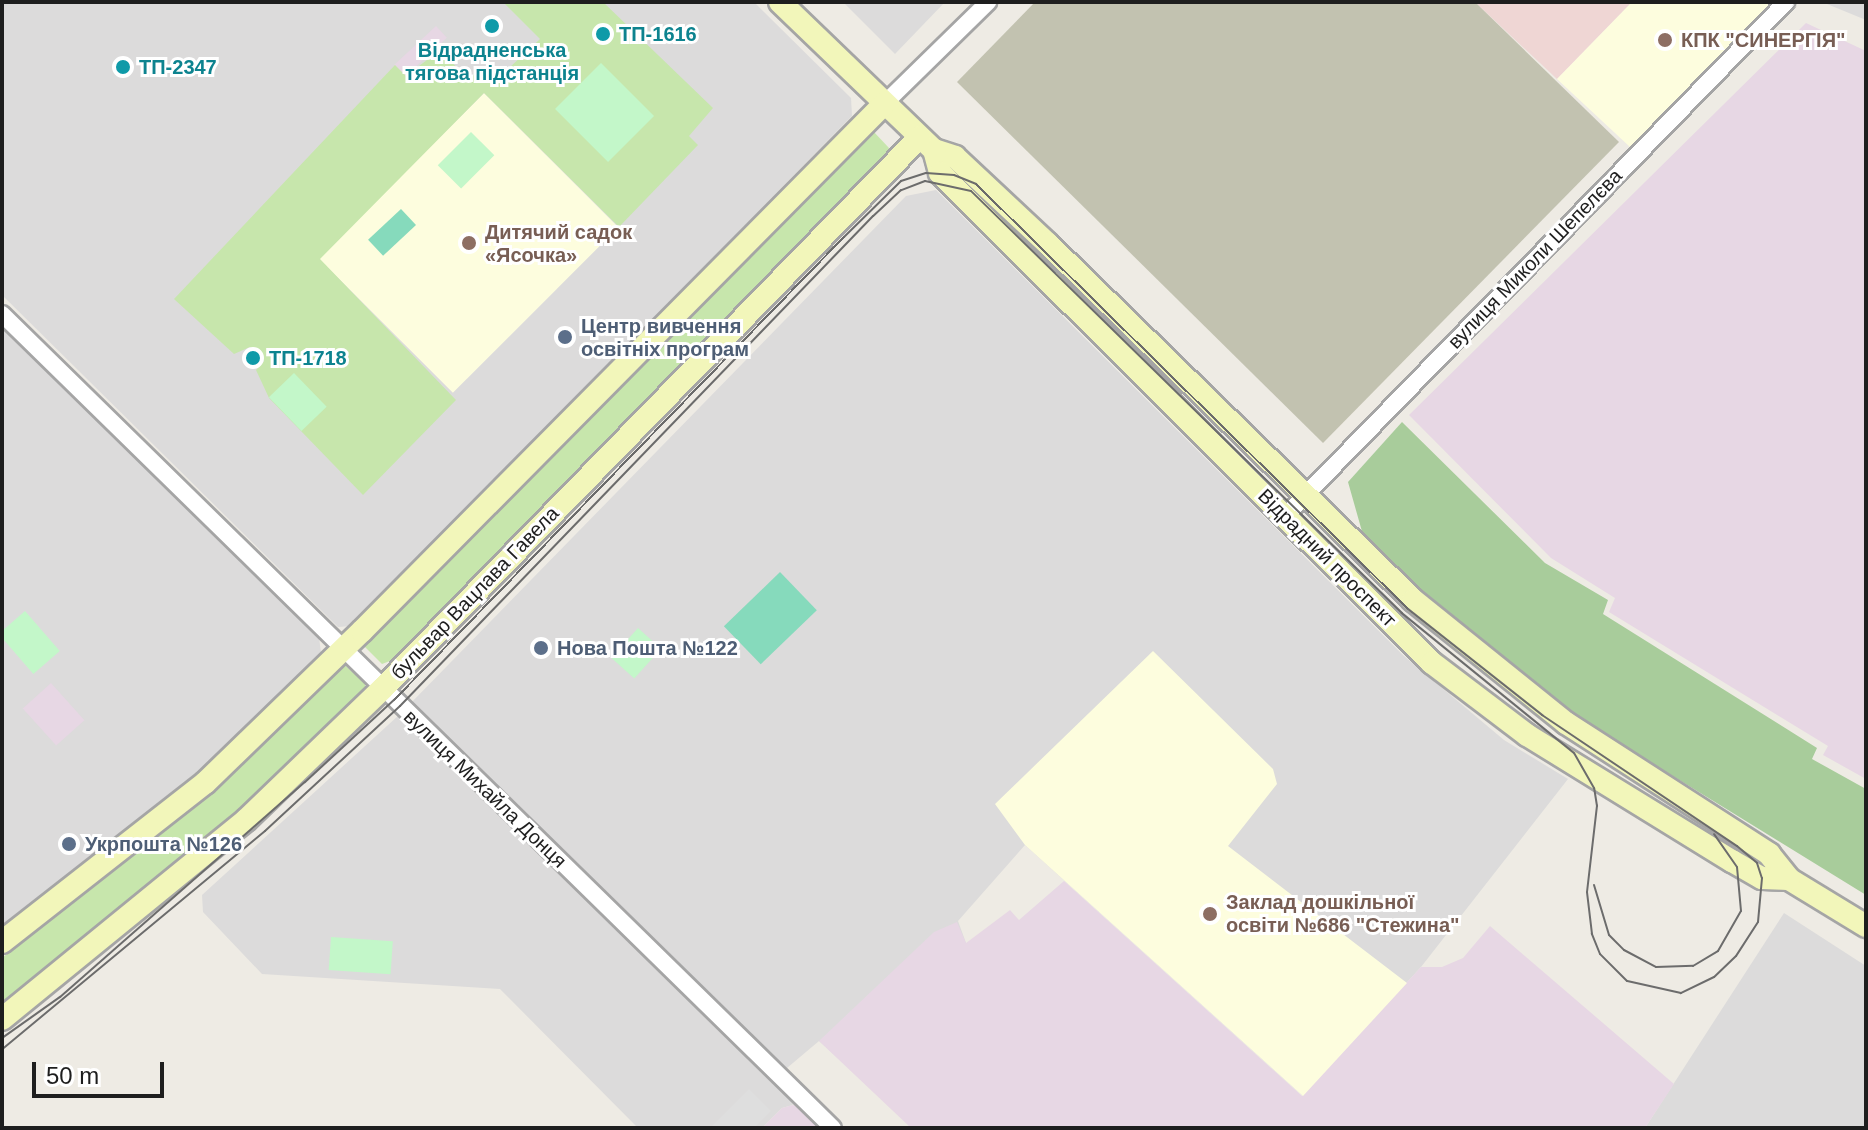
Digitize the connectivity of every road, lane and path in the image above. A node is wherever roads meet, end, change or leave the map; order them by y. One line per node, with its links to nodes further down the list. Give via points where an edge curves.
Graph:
1 (780, 2): 4 (main road, Відрадний проспект)
2 (988, 2): 4 (street)
3 (1786, 2): 7 (street, вулиця Миколи Шепелєва)
4 (884, 104): 5 (main road, Відрадний проспект); 9 (main road)
5 (927, 144): 7 (main road, Відрадний проспект, via 955,157); 8 (main road, Відрадний проспект, via 940,173); 10 (main road, бульвар Вацлава Гавела)
6 (2, 314): 9 (street, вулиця Михайла Донця)
7 (1306, 494): 8 (street, вулиця Миколи Шепелєва); 11 (main road, Відрадний проспект, via 1413,600 1566,723 1769,854)
8 (1285, 516): 11 (main road, Відрадний проспект, via 1432,663 1483,704 1732,861 1762,878)
9 (345, 648): 10 (street, вулиця Михайла Донця); 13 (main road, via 205,783)
10 (383, 688): 14 (main road, бульвар Вацлава Гавела, via 246,820); 15 (street, вулиця Михайла Донця)
11 (1789, 879): 12 (main road, Відрадний проспект)
12 (1866, 926)
13 (2, 942)
14 (2, 1019)
15 (833, 1128)

